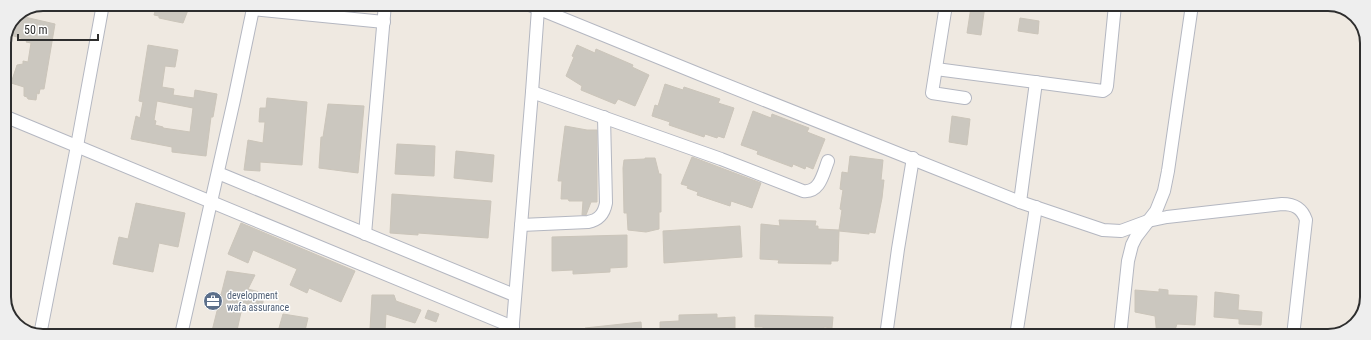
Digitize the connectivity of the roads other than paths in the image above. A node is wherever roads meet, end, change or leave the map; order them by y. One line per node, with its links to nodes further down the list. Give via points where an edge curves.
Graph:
1 (102, 11): 17 (street)
2 (253, 11): 20 (street)
3 (295, 11): 10 (street)
4 (385, 11): 10 (street)
5 (532, 11): 13 (street)
6 (544, 11): 18 (street)
7 (945, 11): 11 (street)
8 (1114, 11): 12 (street, via 1106,89 1099,91)
9 (1191, 11): 24 (street, via 1168,171 1156,211)
10 (384, 22): 26 (street)
11 (936, 69): 12 (street); 14 (street, via 932,93)
12 (1036, 82): 22 (street)
13 (532, 92): 15 (street); 25 (street)
14 (965, 98)
15 (604, 117): 19 (street, via 803,191 811,191 817,187); 25 (street, via 606,203 603,214 588,222)
16 (11, 119): 17 (street)
17 (77, 146): 21 (street); 28 (street)
18 (913, 158): 22 (street); 32 (street)
19 (828, 162)
20 (218, 173): 21 (street); 26 (street)
21 (211, 201): 29 (street); 30 (street)
22 (1020, 202): 23 (street)
23 (1036, 207): 24 (street, via 1103,230 1121,231); 33 (street)
24 (1148, 221): 34 (street, via 1136,237 1130,253); 35 (street, via 1282,204 1299,208 1304,213 1306,227)
25 (521, 224): 27 (street)
26 (365, 234): 27 (street)
27 (514, 296): 31 (street)
28 (41, 329)
29 (182, 329)
30 (507, 329)
31 (512, 329)
32 (887, 329)
33 (1017, 329)
34 (1121, 329)
35 (1294, 329)

